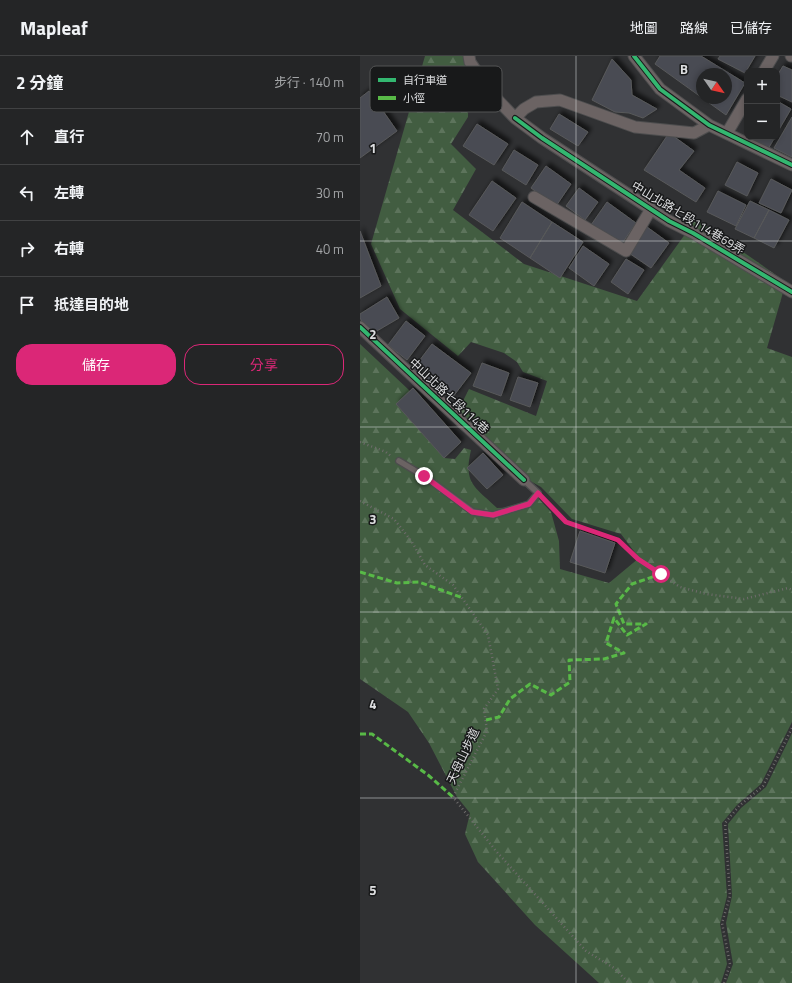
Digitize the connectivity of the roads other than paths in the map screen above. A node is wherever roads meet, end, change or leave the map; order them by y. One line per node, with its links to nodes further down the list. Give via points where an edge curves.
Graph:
1 (469, 56): 4 (street)
2 (634, 56): 9 (street, via 660,89)
3 (773, 56): 5 (street)
4 (473, 66)
5 (766, 68)
6 (502, 104): 8 (street)
7 (744, 104): 10 (street)
8 (515, 118): 9 (street, via 524,108 536,102 560,100 635,127 694,133); 13 (street, 中山北路七段114巷69弄)
9 (709, 125): 10 (street)
10 (727, 133): 11 (street)
11 (792, 165)
12 (534, 197): 13 (street, via 626,251)
13 (651, 209): 14 (street, 中山北路七段114巷69弄)
14 (792, 292)
15 (360, 327): 17 (street, 中山北路七段114巷)
16 (399, 461): 17 (lane, via 424,476 472,512 493,515 529,504 538,493)
17 (524, 480)

